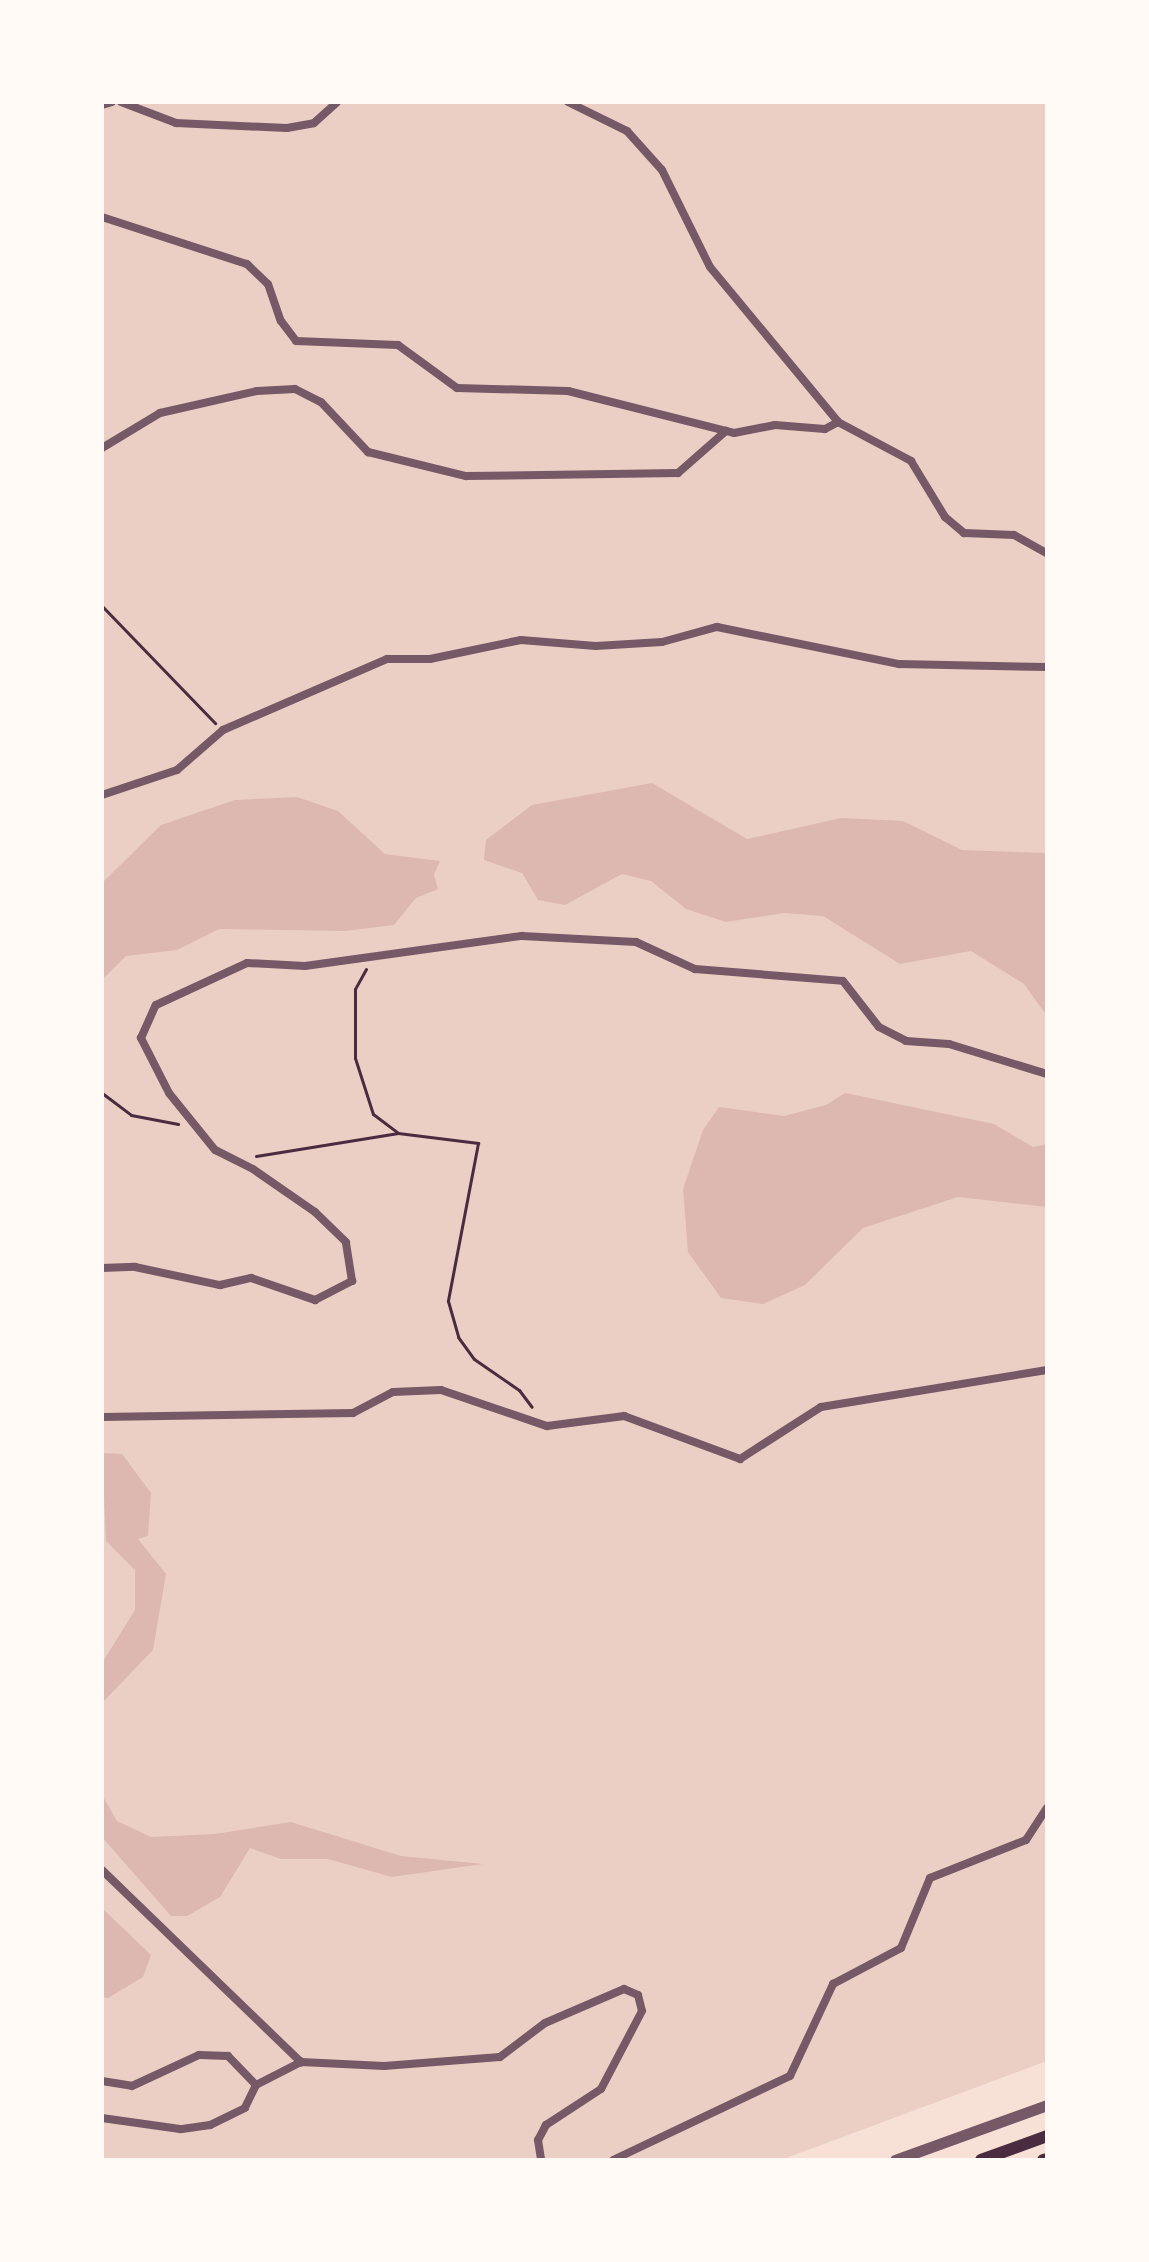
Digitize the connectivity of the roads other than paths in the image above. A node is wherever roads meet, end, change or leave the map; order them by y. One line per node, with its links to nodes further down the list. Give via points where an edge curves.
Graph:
1 (112, 102): 5 (street)
2 (121, 102): 3 (street, via 176,123 287,128 314,123)
3 (337, 102)
4 (568, 102): 7 (street, via 627,131 662,170 710,267)
5 (102, 105)
6 (102, 217): 8 (street, via 247,264 268,284 281,321 296,341 398,345 457,388 568,391)
7 (838, 422): 8 (street, via 825,429 775,425); 10 (street, via 911,461 945,517 964,533 1014,535)
8 (726, 431): 9 (street, via 678,473 466,476 368,452 321,402 295,389 257,391 160,413)
9 (102, 448)
10 (1047, 553)
11 (1047, 667): 12 (street, via 899,664 717,627 662,642 596,646 521,640 430,659 387,659 225,730 177,770)
12 (102, 795)
13 (1047, 1074): 14 (street, via 949,1044 906,1041 879,1027 843,981 695,969 636,942 522,936 305,966 247,963 156,1005 141,1038 169,1093 215,1150 315,1212 346,1242 352,1281 315,1300 251,1278 220,1285 135,1267)
14 (102, 1268)
15 (1047, 1370): 16 (street, via 821,1407 740,1459 624,1416 547,1426 441,1390 393,1392 353,1413)
16 (102, 1417)
17 (1047, 1808): 26 (street, via 1026,1840 930,1878 901,1948 833,1984 790,2076)
18 (102, 1870): 19 (street)
19 (301, 2062): 21 (street); 25 (street, via 384,2066 500,2057 545,2023 624,1989 638,1995 642,2011 601,2089 546,2125 538,2140)
20 (102, 2081): 21 (street, via 132,2086 199,2055 228,2056)
21 (256, 2085): 23 (street, via 245,2108 210,2125 180,2129)
22 (1047, 2105): 27 (street)
23 (102, 2118)
24 (1047, 2136): 28 (main road)
25 (541, 2160)
26 (613, 2160)
27 (895, 2160)
28 (981, 2160)

